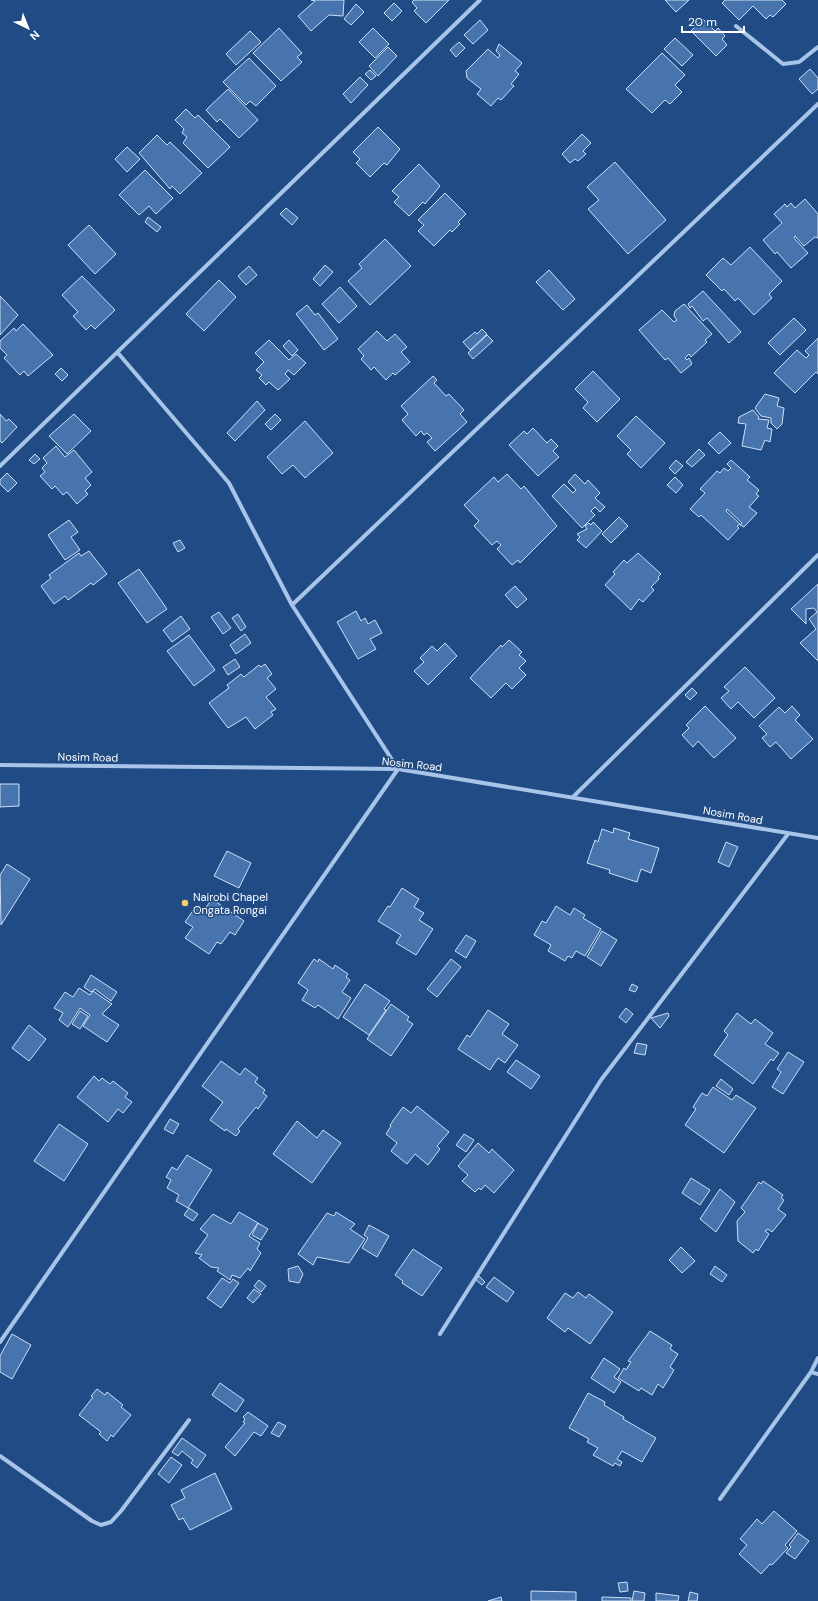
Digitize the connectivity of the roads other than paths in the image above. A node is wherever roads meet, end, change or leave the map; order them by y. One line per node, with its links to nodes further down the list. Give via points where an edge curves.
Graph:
1 (480, 0): 5 (street)
2 (736, 26): 3 (street, via 783,64 799,62)
3 (818, 47)
4 (818, 104): 8 (street)
5 (118, 353): 6 (street); 8 (street, via 229,483)
6 (0, 466)
7 (818, 555): 11 (street)
8 (292, 606): 10 (street)
9 (0, 765): 10 (street, Nosim Road)
10 (398, 769): 11 (street, Nosim Road); 15 (street)
11 (573, 797): 12 (street, Nosim Road)
12 (788, 834): 13 (street, Nosim Road); 14 (street, via 601,1080)
13 (818, 838)
14 (440, 1334)
15 (0, 1342)
16 (818, 1358): 17 (street)
17 (811, 1372): 18 (street); 21 (street)
18 (818, 1374)
19 (189, 1420): 20 (street, via 121,1511 111,1522 102,1525 92,1521)
20 (0, 1456)
21 (720, 1498)

